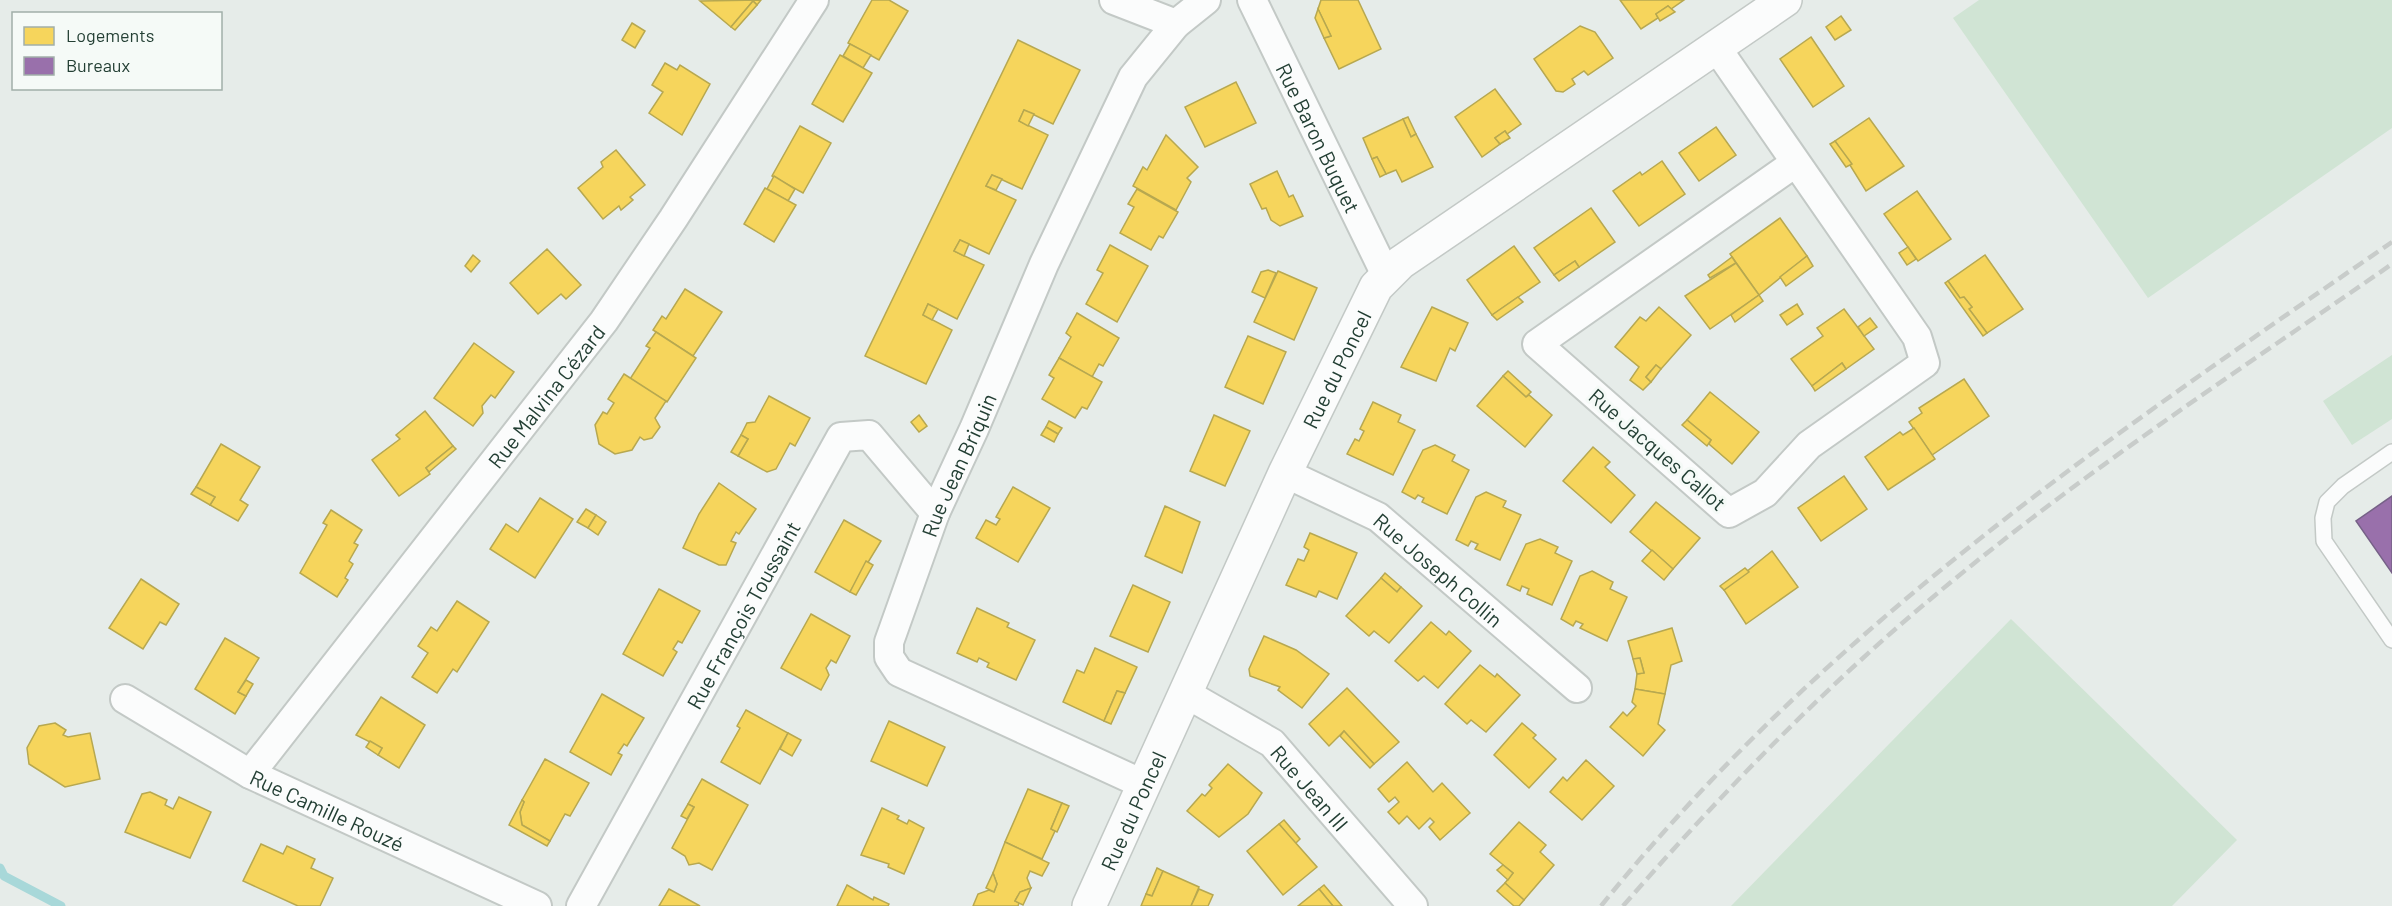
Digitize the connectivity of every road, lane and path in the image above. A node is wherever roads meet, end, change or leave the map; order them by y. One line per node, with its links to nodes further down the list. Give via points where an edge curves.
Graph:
1 (814, 0): 17 (street, Rue Malvina Cézard, via 604,321)
2 (1114, 0): 6 (street)
3 (1206, 0): 6 (street)
4 (1252, 0): 9 (street, Rue Baron Buquet)
5 (1785, 0): 7 (street, Rue du Poncel)
6 (1176, 24): 12 (street, Rue Jean Briquin, via 1133,77 1044,264)
7 (1716, 47): 8 (street, Rue Jacques Callot); 9 (street, Rue du Poncel)
8 (1795, 163): 8 (street, Rue Jacques Callot, via 1538,344 1730,513 1765,493 1809,445 1925,363 1917,337)
9 (1386, 274): 11 (street, Rue du Poncel, via 1364,308)
10 (2392, 452): 13 (lane, via 2343,486 2328,502 2323,518 2324,541)
11 (1285, 473): 14 (street, Rue Joseph Collin, via 1378,517); 15 (street, Rue du Poncel)
12 (935, 513): 18 (street, Rue Jean Briquin, via 889,642 889,657 899,672); 20 (street, Rue François Toussaint, via 869,435 841,436)
13 (2392, 640)
14 (1577, 688)
15 (1185, 693): 18 (street, Rue du Poncel); 22 (street, Rue Jean III, via 1272,743)
16 (125, 699): 17 (street, Rue Camille Rouzé)
17 (250, 774): 19 (street, Rue Camille Rouzé)
18 (1145, 785): 21 (street, Rue du Poncel)
19 (537, 906)
20 (581, 906)
21 (1089, 906)
22 (1413, 906)

